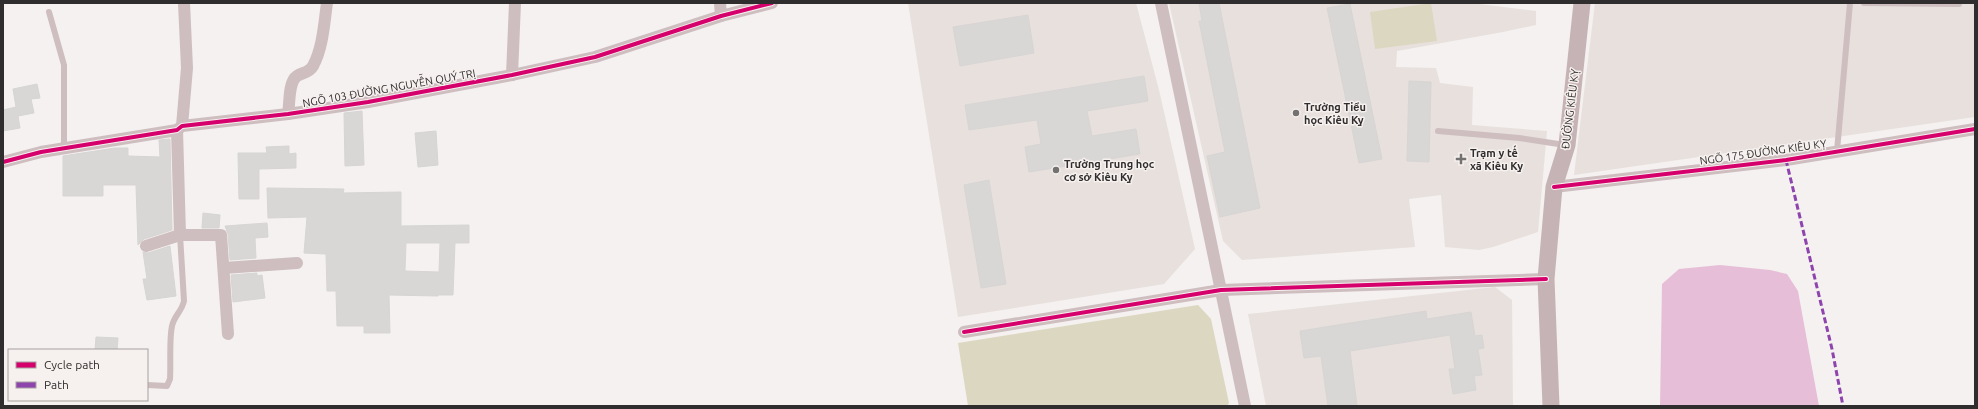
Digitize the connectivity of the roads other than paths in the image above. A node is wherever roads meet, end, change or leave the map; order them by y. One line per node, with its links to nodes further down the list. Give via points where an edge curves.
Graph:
1 (184, 3): 15 (street, via 187,68)
2 (327, 3): 14 (street, via 321,43 312,68 297,76 292,82)
3 (515, 3): 13 (street)
4 (720, 3): 12 (street)
5 (772, 3): 12 (street, NGÕ 103 ĐƯỜNG NGUYỄN QUÝ TRỊ)
6 (1161, 3): 28 (street)
7 (1582, 3): 18 (main road, ĐƯỜNG KIÊU KỴ)
8 (1850, 3): 20 (lane)
9 (1864, 3): 10 (lane)
10 (1959, 4)
11 (49, 12): 19 (lane, via 64,65)
12 (721, 16): 13 (street, NGÕ 103 ĐƯỜNG NGUYỄN QUÝ TRỊ, via 595,57)
13 (512, 75): 14 (street, NGÕ 103 ĐƯỜNG NGUYỄN QUÝ TRỊ)
14 (288, 114): 15 (street, NGÕ 103 ĐƯỜNG NGUYỄN QUÝ TRỊ)
15 (180, 128): 19 (street, NGÕ 103 ĐƯỜNG NGUYỄN QUÝ TRỊ); 23 (street)
16 (1975, 129): 20 (street, NGÕ 175 ĐƯỜNG KIÊU KỴ)
17 (1438, 131): 18 (lane)
18 (1567, 145): 22 (main road, ĐƯỜNG KIÊU KỴ)
19 (64, 149): 21 (street, NGÕ 103 ĐƯỜNG NGUYỄN QUÝ TRỊ)
20 (1837, 151): 22 (street, NGÕ 175 ĐƯỜNG KIÊU KỴ, via 1786,160)
21 (3, 162)
22 (1554, 188): 27 (main road, ĐƯỜNG KIÊU KỴ)
23 (180, 235): 24 (street); 26 (street, via 221,235); 31 (lane, via 184,301 174,317 171,328 170,379 167,386)
24 (146, 246)
25 (297, 263): 26 (street)
26 (224, 268): 30 (street)
27 (1546, 279): 28 (street); 33 (main road, ĐƯỜNG KIÊU KỴ)
28 (1221, 290): 29 (street); 32 (street)
29 (964, 332)
30 (228, 334)
31 (148, 385)
32 (1245, 406)
33 (1550, 406)

